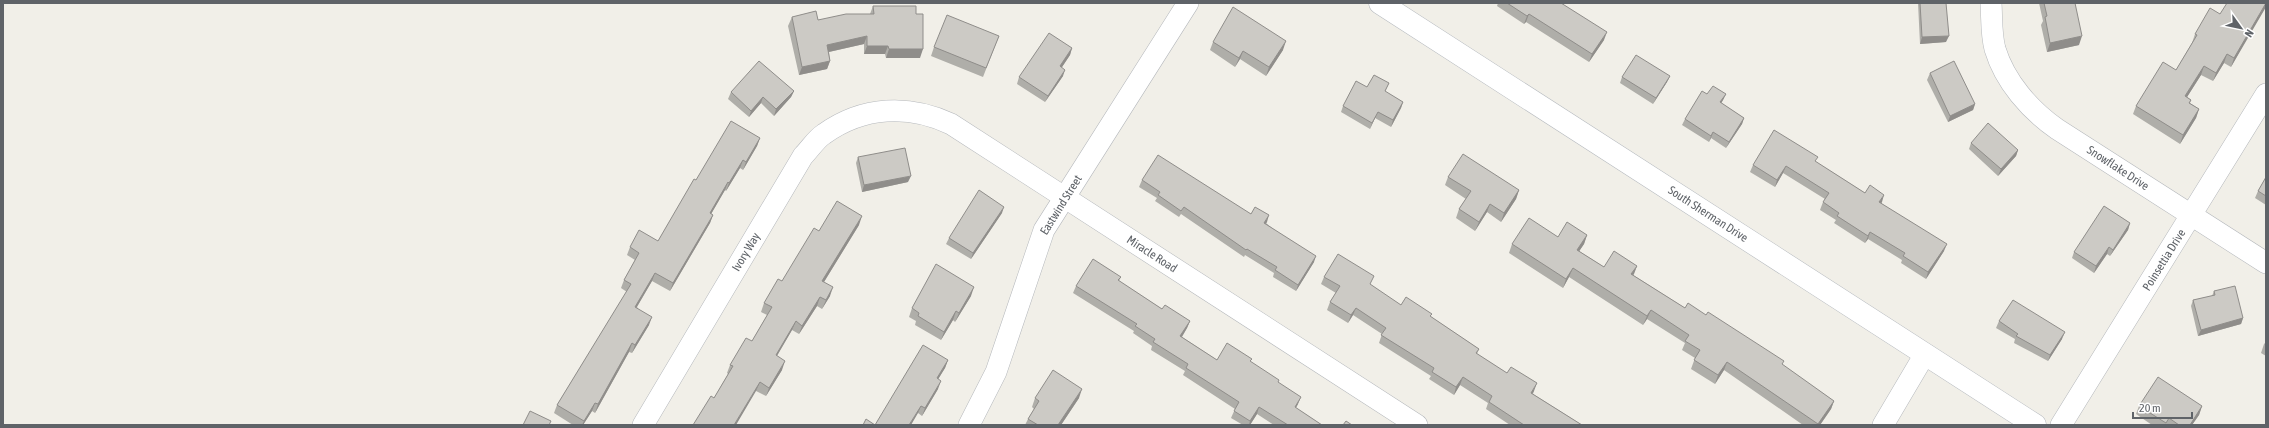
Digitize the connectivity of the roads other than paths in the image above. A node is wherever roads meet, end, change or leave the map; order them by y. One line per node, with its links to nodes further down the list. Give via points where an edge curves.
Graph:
1 (1188, 3): 6 (street, Eastwind Street)
2 (1380, 3): 9 (street, South Sherman Drive)
3 (1991, 3): 7 (street, Snowflake Drive, via 1995,48 2006,74 2043,118)
4 (2266, 94): 7 (street, Poinsettia Drive)
5 (878, 111): 6 (street, Miracle Road, via 900,109 938,117); 10 (street, Ivory Way, via 840,123 823,134 803,156)
6 (1065, 198): 11 (street, Eastwind Street, via 1039,240 996,372); 12 (street, Miracle Road)
7 (2192, 215): 8 (street, Snowflake Drive); 15 (street, Poinsettia Drive)
8 (2266, 263)
9 (1925, 354): 13 (street); 14 (street, South Sherman Drive)
10 (643, 425)
11 (970, 425)
12 (1417, 425)
13 (1883, 425)
14 (2035, 425)
15 (2061, 425)

